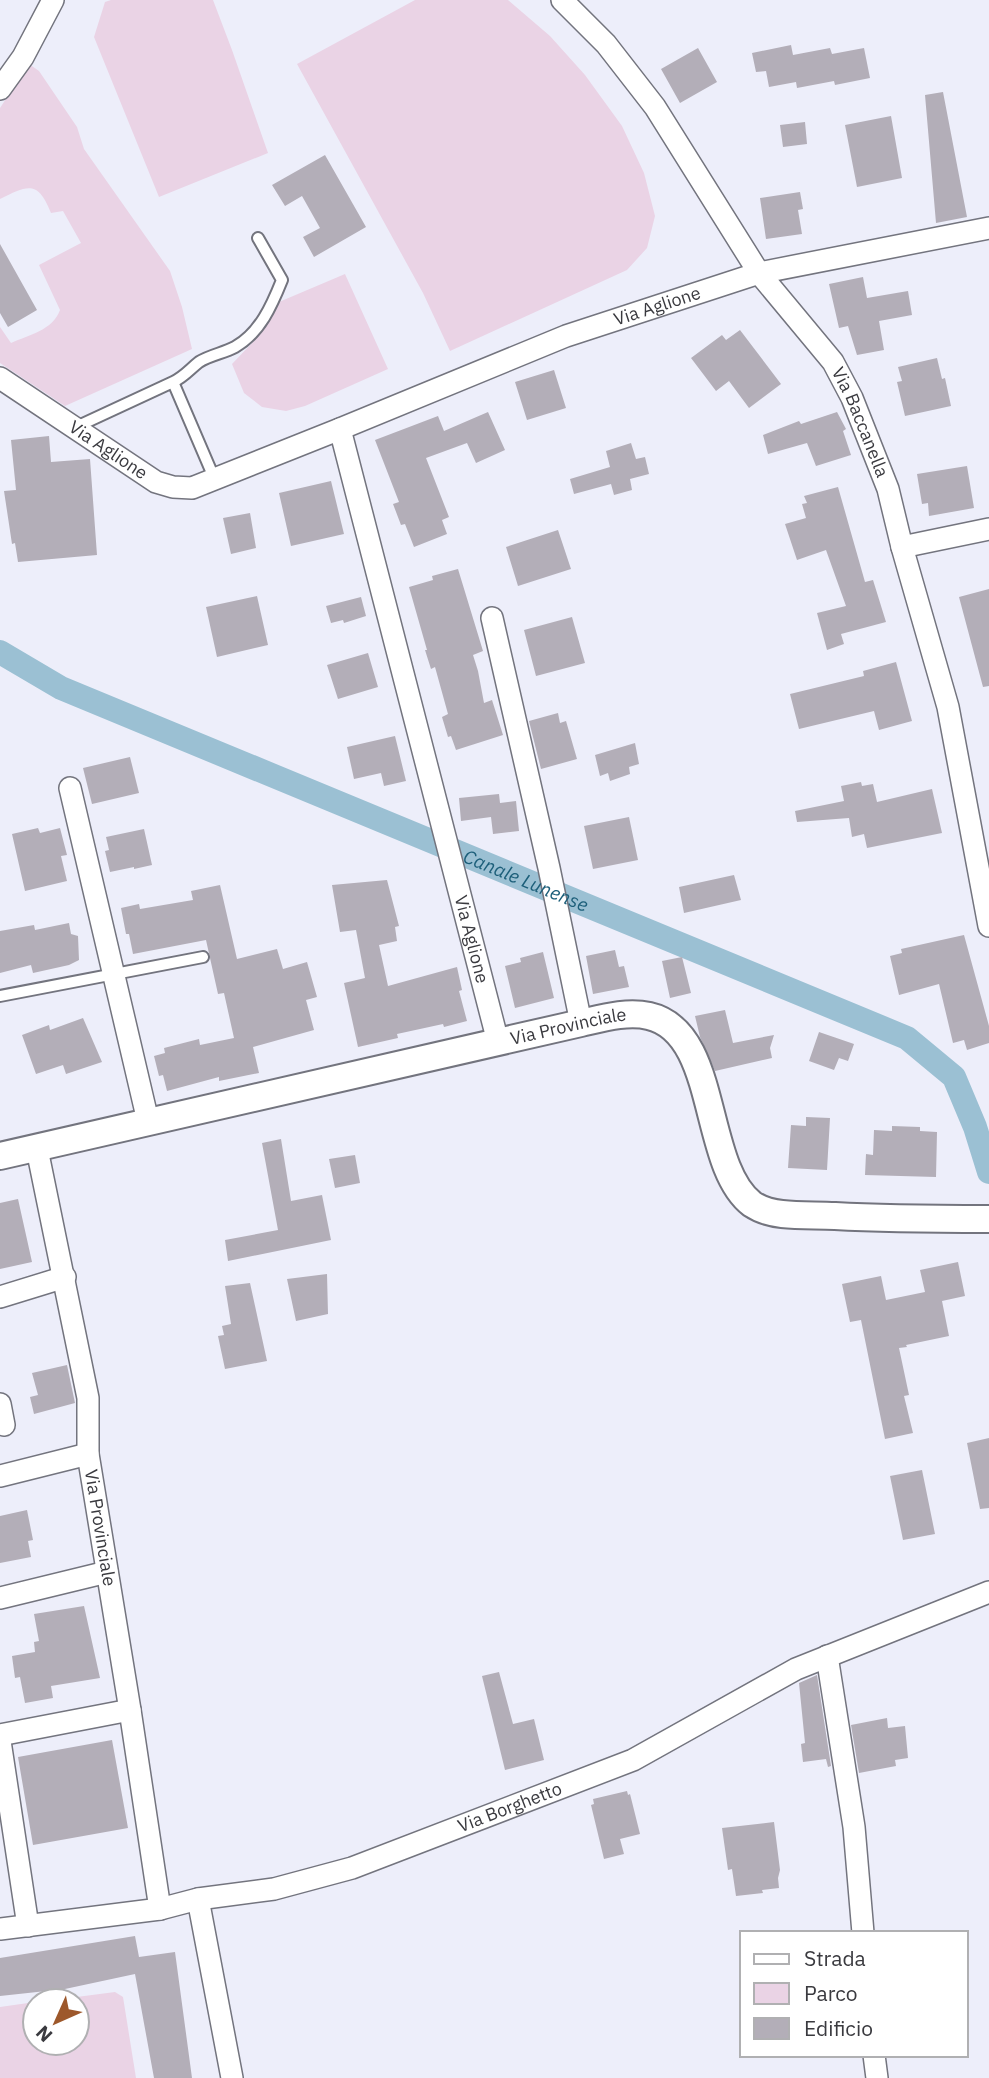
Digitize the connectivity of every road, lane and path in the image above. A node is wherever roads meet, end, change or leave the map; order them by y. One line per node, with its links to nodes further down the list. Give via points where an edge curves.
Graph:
1 (53, 0): 3 (street)
2 (562, 0): 6 (street, Via Baccanella, via 606,44 655,107)
3 (0, 89)
4 (989, 228): 6 (street, Via Aglione)
5 (258, 238): 8 (lane, via 282,280 267,312 255,331 237,346 199,362)
6 (759, 273): 10 (street, Via Aglione, via 566,336); 13 (street, Via Baccanella, via 833,362 852,398 887,489)
7 (0, 378): 9 (street, Via Aglione)
8 (173, 382): 9 (lane); 11 (lane)
9 (76, 427): 11 (street, Via Aglione, via 156,482 192,488)
10 (340, 429): 11 (street, Via Aglione); 21 (street, Via Aglione)
11 (215, 480)
12 (989, 529): 13 (street)
13 (902, 547): 16 (street, Via Baccanella, via 948,707)
14 (492, 618): 20 (street)
15 (70, 788): 18 (street)
16 (989, 926)
17 (203, 957): 18 (lane)
18 (114, 973): 19 (lane); 22 (street)
19 (0, 996)
20 (581, 1023): 21 (street, Via Provinciale); 25 (street, Via Provinciale, via 620,1015 649,1016 668,1024 698,1068 731,1178 754,1205 782,1214)
21 (498, 1042): 22 (street, Via Provinciale)
22 (148, 1121): 23 (street, Via Provinciale)
23 (37, 1149): 24 (street, Via Provinciale); 26 (street, Via Provinciale)
24 (0, 1156)
25 (988, 1219)
26 (65, 1277): 27 (street); 28 (street, Via Provinciale, via 88,1398)
27 (0, 1297)
28 (88, 1454): 29 (street); 30 (street, Via Provinciale)
29 (0, 1476)
30 (107, 1572): 32 (street); 34 (street, Via Provinciale)
31 (989, 1592): 33 (street, Via Borghetto)
32 (0, 1598)
33 (827, 1657): 37 (street, Via Borghetto, via 796,1669 633,1760 352,1868 274,1889); 41 (street, via 854,1827)
34 (130, 1710): 35 (street); 38 (street, Via Provinciale)
35 (0, 1735)
36 (0, 1741): 39 (street)
37 (198, 1899): 38 (street, Via Borghetto); 43 (street)
38 (160, 1909): 39 (street, Via Borghetto)
39 (28, 1926): 40 (street, Via Borghetto)
40 (0, 1929)
41 (863, 1931)
42 (873, 2057): 44 (street)
43 (232, 2078)
44 (877, 2078)

